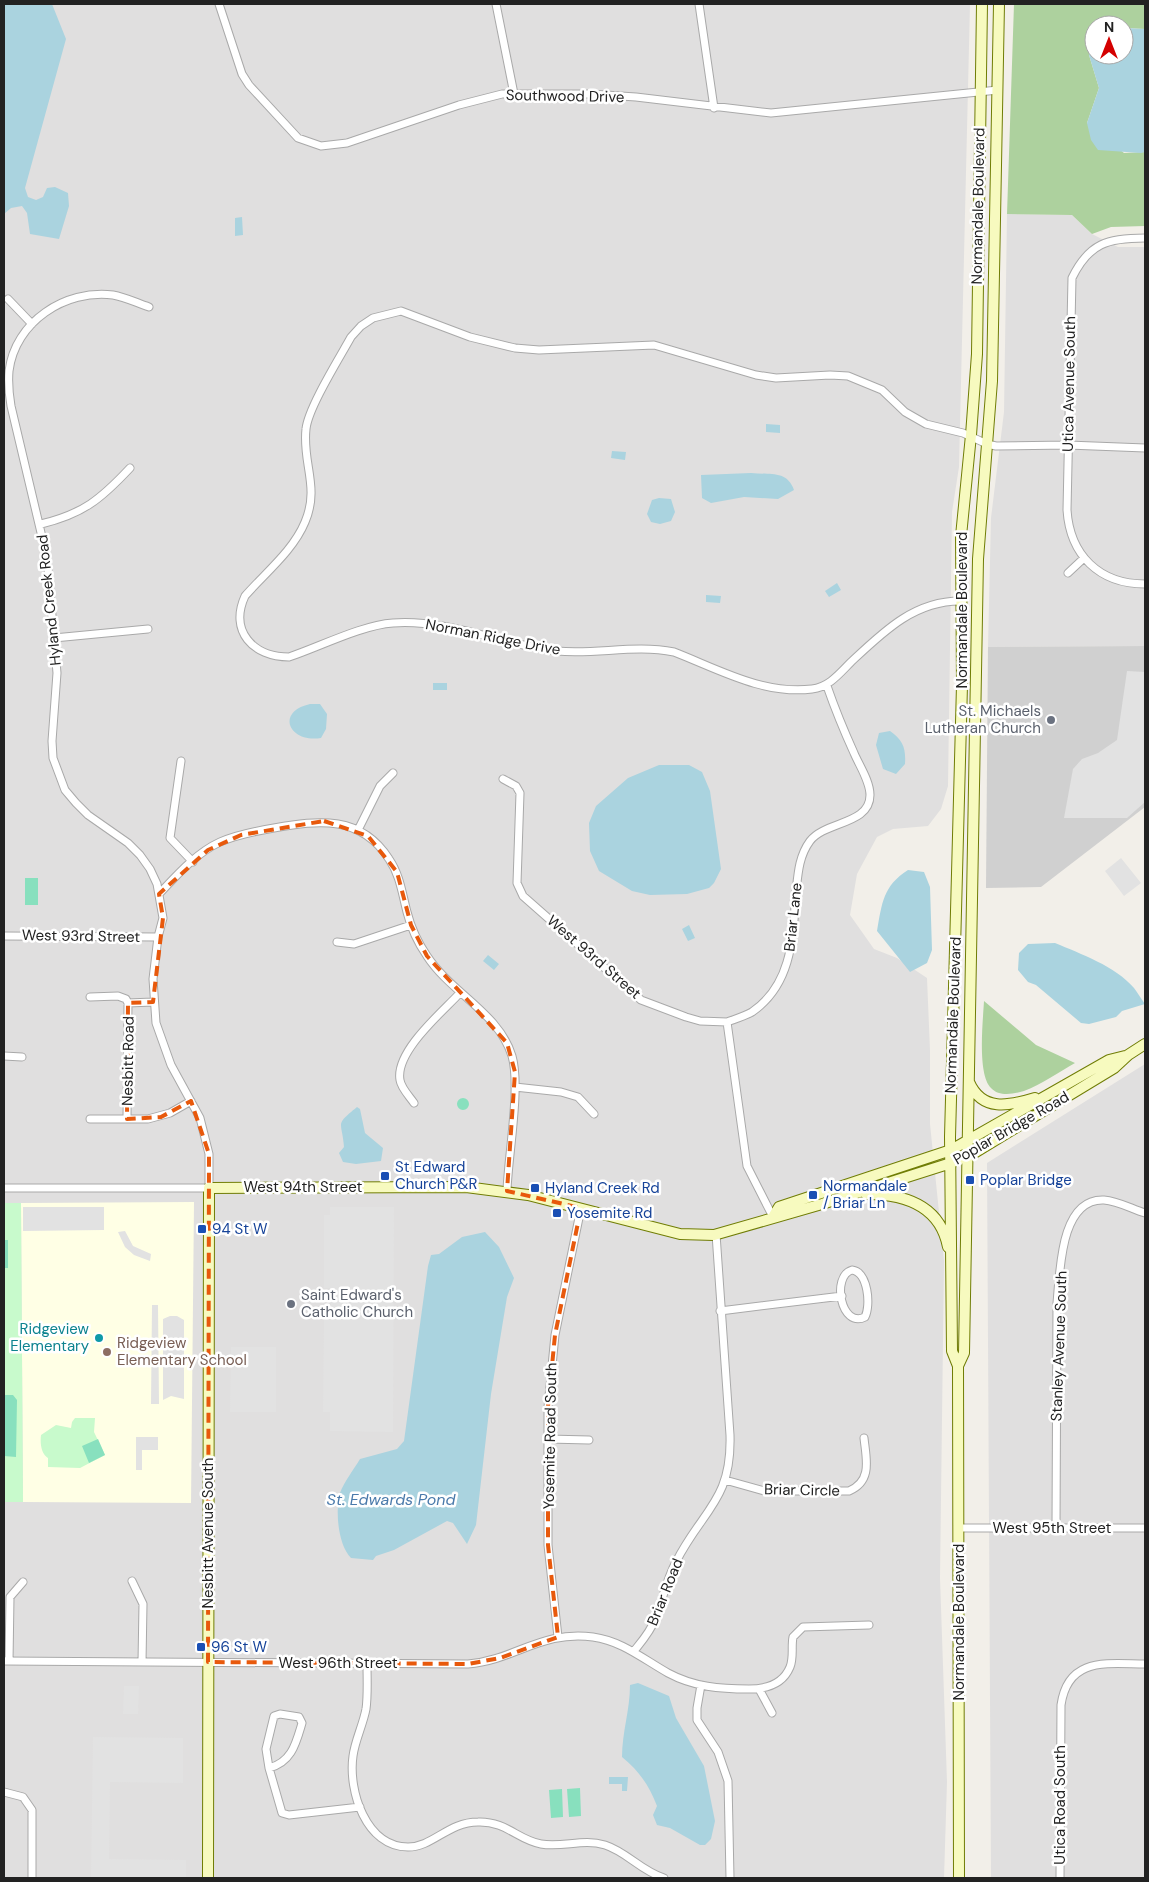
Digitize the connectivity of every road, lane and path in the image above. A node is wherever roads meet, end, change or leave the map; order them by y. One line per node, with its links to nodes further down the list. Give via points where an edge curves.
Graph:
1 (219, 4): 8 (street, Southwood Drive, via 249,86 298,138 309,144 334,146 481,98)
2 (496, 4): 8 (street)
3 (699, 4): 9 (street)
4 (982, 4): 7 (main road, Normandale Boulevard)
5 (999, 4): 6 (main road, Normandale Boulevard)
6 (998, 90): 7 (street, Southwood Drive); 15 (main road, Normandale Boulevard, via 992,381)
7 (980, 91): 9 (street, Southwood Drive, via 771,113); 14 (main road, Normandale Boulevard, via 977,354)
8 (514, 94): 9 (street, Southwood Drive, via 636,97)
9 (714, 108)
10 (1145, 238): 16 (street, Utica Avenue South, via 1114,239 1094,248 1082,260 1072,278)
11 (8, 299): 13 (street)
12 (149, 307): 13 (street, Hyland Creek Road, via 114,295 79,296 46,311)
13 (32, 324): 19 (street, Hyland Creek Road, via 14,353 9,370 9,388)
14 (972, 435): 15 (street, Norman Ridge Drive); 23 (main road, Normandale Boulevard, via 961,536); 26 (street, Norman Ridge Drive, via 919,421 882,390 848,376 790,378 756,375 654,345 539,350 515,348 470,337 401,311 386,313 361,326 351,337 308,416 305,446 312,487 305,522 297,537 245,596 240,607 239,619 246,638 265,654 276,657 289,657 391,623 415,622 556,651 674,652 762,686 779,689)
15 (987, 444): 16 (street); 47 (main road, Normandale Boulevard, via 978,559)
16 (1068, 445): 17 (street); 20 (street, Utica Avenue South, via 1068,524)
17 (1145, 448)
18 (130, 468): 19 (street, via 87,508)
19 (41, 524): 25 (street, Hyland Creek Road)
20 (1084, 558): 21 (street); 22 (street, via 1111,578)
21 (1068, 572)
22 (1145, 584)
23 (960, 602): 26 (street, via 937,603 901,618); 56 (main road, Normandale Boulevard, via 962,684)
24 (148, 630): 25 (street)
25 (54, 638): 31 (street, Hyland Creek Road, via 57,673 52,741 58,774 76,803 102,827)
26 (827, 686): 42 (street, Briar Lane, via 869,787 869,803 859,816 821,832 811,840 798,872 792,945 783,974 776,987 752,1012)
27 (181, 762): 32 (street, via 170,838)
28 (393, 774): 30 (street, via 380,786)
29 (503, 779): 42 (street, West 93rd Street, via 510,781 520,792 517,883 523,896 641,1000 686,1017)
30 (358, 830): 32 (street, via 324,821 263,830 220,842); 34 (street, via 380,846 397,872)
31 (119, 836): 33 (street, Nesbitt Road, via 150,869)
32 (193, 862): 33 (street)
33 (159, 894): 36 (street, Nesbitt Road, via 163,918)
34 (411, 925): 37 (street, via 354,944); 38 (street, via 427,956)
35 (4, 936): 36 (street, West 93rd Street)
36 (158, 937): 40 (street, Nesbitt Road)
37 (337, 942)
38 (459, 994): 48 (street, via 489,1019 508,1043); 51 (street, via 410,1048 401,1063 400,1081)
39 (90, 997): 41 (street, Nesbitt Road, via 118,996)
40 (153, 1002): 41 (street, Nesbitt Road); 50 (street, Nesbitt Road, via 170,1065)
41 (128, 1003): 54 (street, Nesbitt Road)
42 (727, 1022): 65 (street, via 748,1166)
43 (1145, 1044): 44 (main road, Poplar Bridge Road)
44 (1128, 1055): 49 (main road, Poplar Bridge Road, via 1109,1060); 57 (main road, Poplar Bridge Road, via 1106,1073)
45 (4, 1056): 46 (street)
46 (22, 1057)
47 (968, 1080): 49 (main road, via 978,1097 1004,1105); 55 (main road, Normandale Boulevard)
48 (515, 1087): 52 (street, via 578,1097); 62 (street)
49 (1053, 1092): 55 (main road, Poplar Bridge Road)
50 (191, 1101): 54 (street, Nesbitt Road, via 161,1117); 60 (street, Nesbitt Road, via 206,1136)
51 (414, 1103)
52 (594, 1114)
53 (90, 1119): 54 (street, Nesbitt Road)
54 (127, 1119)
55 (966, 1143): 56 (main road, Poplar Bridge Road); 57 (main road, Normandale Boulevard)
56 (951, 1150): 58 (main road, Normandale Boulevard); 61 (main road, Poplar Bridge Road)
57 (966, 1156): 58 (main road, Poplar Bridge Road); 70 (main road, Normandale Boulevard, via 964,1353)
58 (951, 1163): 61 (main road, Poplar Bridge Road); 67 (main road, Normandale Boulevard)
59 (4, 1188): 60 (street, West 94th Street)
60 (209, 1188): 62 (main road, West 94th Street, via 434,1186); 85 (main road, Nesbitt Avenue South)
61 (856, 1188): 65 (main road, West 94th Street, via 779,1206); 67 (main road, via 908,1198 918,1204 933,1218 946,1238)
62 (507, 1191): 63 (main road, West 94th Street)
63 (580, 1208): 66 (main road, West 94th Street, via 680,1234); 72 (street, Yosemite Road South, via 550,1371)
64 (1145, 1213): 76 (street, Stanley Avenue South, via 1116,1203 1095,1201 1077,1211 1068,1229 1057,1303)
65 (773, 1217): 66 (main road, West 94th Street)
66 (716, 1234): 69 (street, Briar Road)
67 (952, 1265): 70 (main road, Normandale Boulevard, via 952,1351)
68 (842, 1296): 68 (street, via 844,1274 852,1270 860,1273 867,1307 865,1317 850,1317); 69 (street)
69 (720, 1311): 74 (street, Briar Road, via 730,1448)
70 (958, 1366): 75 (main road, Normandale Boulevard)
71 (864, 1438): 74 (street, Briar Circle, via 866,1475 856,1488 849,1491 764,1491)
72 (548, 1439): 73 (street); 81 (street, Yosemite Road South, via 549,1554)
73 (589, 1440)
74 (725, 1480): 82 (street, Briar Road, via 710,1512 675,1562 655,1620)
75 (959, 1528): 76 (street, West 95th Street); 98 (main road, Normandale Boulevard)
76 (1056, 1528): 77 (street, West 95th Street)
77 (1145, 1528)
78 (132, 1581): 84 (street, via 143,1604)
79 (23, 1582): 83 (street, via 10,1597)
80 (869, 1625): 89 (street, via 803,1627 793,1637 792,1657 785,1676 778,1683)
81 (558, 1637): 82 (street, West 96th Street, via 594,1637); 86 (street, West 96th Street, via 484,1663)
82 (634, 1651): 88 (street, via 667,1672)
83 (6, 1661): 84 (street, West 96th Street)
84 (142, 1662): 85 (street, West 96th Street)
85 (208, 1662): 86 (street, West 96th Street); 95 (main road, Nesbitt Avenue South)
86 (367, 1664): 93 (street, via 366,1708 353,1759 353,1777)
87 (1145, 1664): 99 (street, Utica Road South, via 1103,1664 1081,1669 1066,1685 1062,1695)
88 (701, 1685): 89 (street); 97 (street, via 697,1720 718,1752 728,1781)
89 (759, 1689): 90 (street)
90 (772, 1713)
91 (269, 1768): 91 (street, via 266,1749 274,1716 299,1717 302,1723 294,1750 279,1765); 93 (street, via 282,1813 289,1816)
92 (4, 1792): 94 (street, via 23,1797 32,1810)
93 (360, 1807): 96 (street, via 373,1830 386,1842 397,1846 419,1845 464,1823 492,1823 539,1844 578,1841 605,1845)
94 (32, 1878)
95 (208, 1878)
96 (664, 1878)
97 (730, 1878)
98 (959, 1878)
99 (1060, 1878)

